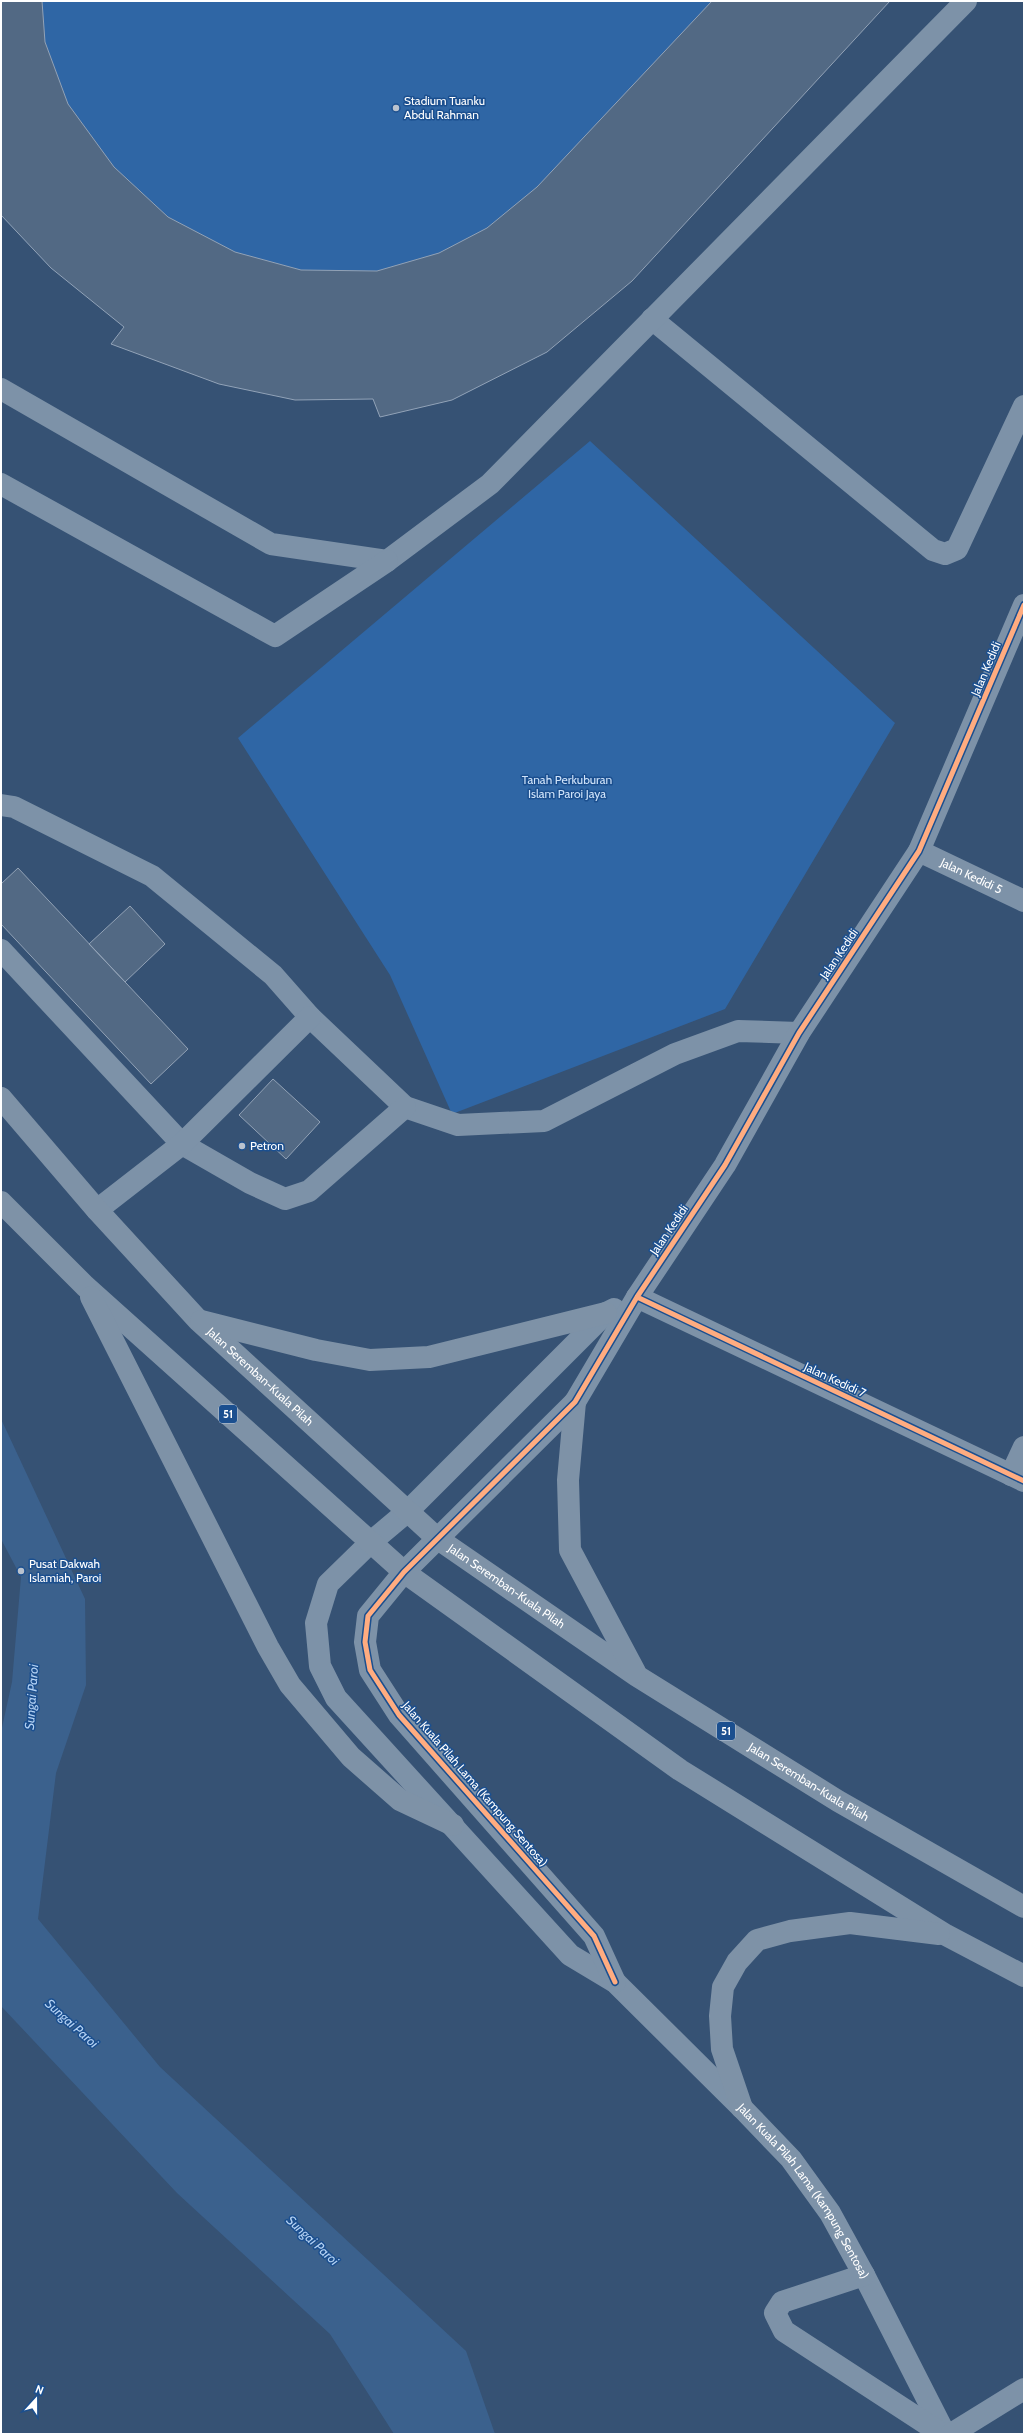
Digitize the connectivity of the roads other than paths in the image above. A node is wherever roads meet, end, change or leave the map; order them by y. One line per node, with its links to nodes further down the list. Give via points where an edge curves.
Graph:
1 (966, 1): 2 (street)
2 (652, 319): 4 (street, via 933,550 945,554 957,549); 6 (street, via 490,484)
3 (1, 389): 6 (street, via 271,544)
4 (1024, 406)
5 (1, 484): 6 (street, via 275,636)
6 (387, 561)
7 (1024, 605): 9 (street, Jalan Kedidi)
8 (1, 805): 12 (street, via 14,807 152,876 273,975)
9 (919, 851): 10 (street, Jalan Kedidi 5); 13 (street, Jalan Kedidi)
10 (1024, 901)
11 (1, 950): 16 (street)
12 (310, 1017): 15 (street); 16 (street)
13 (798, 1033): 15 (street, via 738,1031 675,1054 544,1121 458,1125); 20 (street, Jalan Kedidi, via 725,1165)
14 (1, 1098): 18 (highway, Jalan Seremban-Kuala Pilah / 51)
15 (405, 1107): 16 (street, via 309,1191 285,1199 250,1183)
16 (182, 1144): 18 (street)
17 (1, 1202): 19 (highway, 51)
18 (96, 1210): 22 (highway, Jalan Seremban-Kuala Pilah / 51)
19 (85, 1286): 28 (highway, 51); 31 (highway, via 268,1647 290,1685 351,1757 400,1800)
20 (637, 1297): 21 (street, Jalan Kuala Pilah Lama (Kampung Sentosa)); 23 (street, Jalan Kedidi); 25 (street, Jalan Kedidi 7)
21 (606, 1313): 22 (highway, via 428,1358 370,1360 316,1350); 26 (street, Jalan Kuala Pilah Lama (Kampung Sentosa))
22 (198, 1320): 26 (highway, Jalan Seremban-Kuala Pilah / 51)
23 (575, 1402): 27 (street, Jalan Kuala Pilah Lama (Kampung Sentosa)); 30 (highway, via 568,1480 570,1550)
24 (1024, 1447): 25 (street)
25 (1017, 1478)
26 (408, 1511): 27 (highway, Jalan Seremban-Kuala Pilah / 51); 28 (street, Jalan Kuala Pilah Lama (Kampung Sentosa))
27 (438, 1539): 29 (street, Jalan Kuala Pilah Lama (Kampung Sentosa)); 30 (highway, Jalan Seremban-Kuala Pilah / 51)
28 (371, 1542): 29 (highway, 51); 31 (street, Jalan Kuala Pilah Lama (Kampung Sentosa), via 328,1584 316,1623 320,1666 336,1698)
29 (404, 1572): 33 (highway, 51, via 680,1770); 35 (street, Jalan Kuala Pilah Lama (Kampung Sentosa), via 368,1616 365,1642 370,1670 399,1714 594,1936)
30 (637, 1676): 32 (highway, Jalan Seremban-Kuala Pilah / 51, via 838,1801)
31 (453, 1825): 35 (street, Jalan Kuala Pilah Lama (Kampung Sentosa), via 570,1955)
32 (1024, 1906)
33 (946, 1935): 34 (highway, 51); 36 (highway, via 850,1923 790,1931 757,1940 737,1962 723,1987 721,2008 722,2049)
34 (1024, 1976)
35 (615, 1982): 36 (street, Jalan Kuala Pilah Lama (Kampung Sentosa))
36 (742, 2108): 37 (street, Jalan Kuala Pilah Lama (Kampung Sentosa), via 790,2159 830,2213)
37 (864, 2274): 39 (street, Jalan Kuala Pilah Lama (Kampung Sentosa)); 39 (street, via 782,2302 775,2312 784,2331)
38 (1024, 2389): 40 (street)
39 (943, 2434)
40 (951, 2434)

